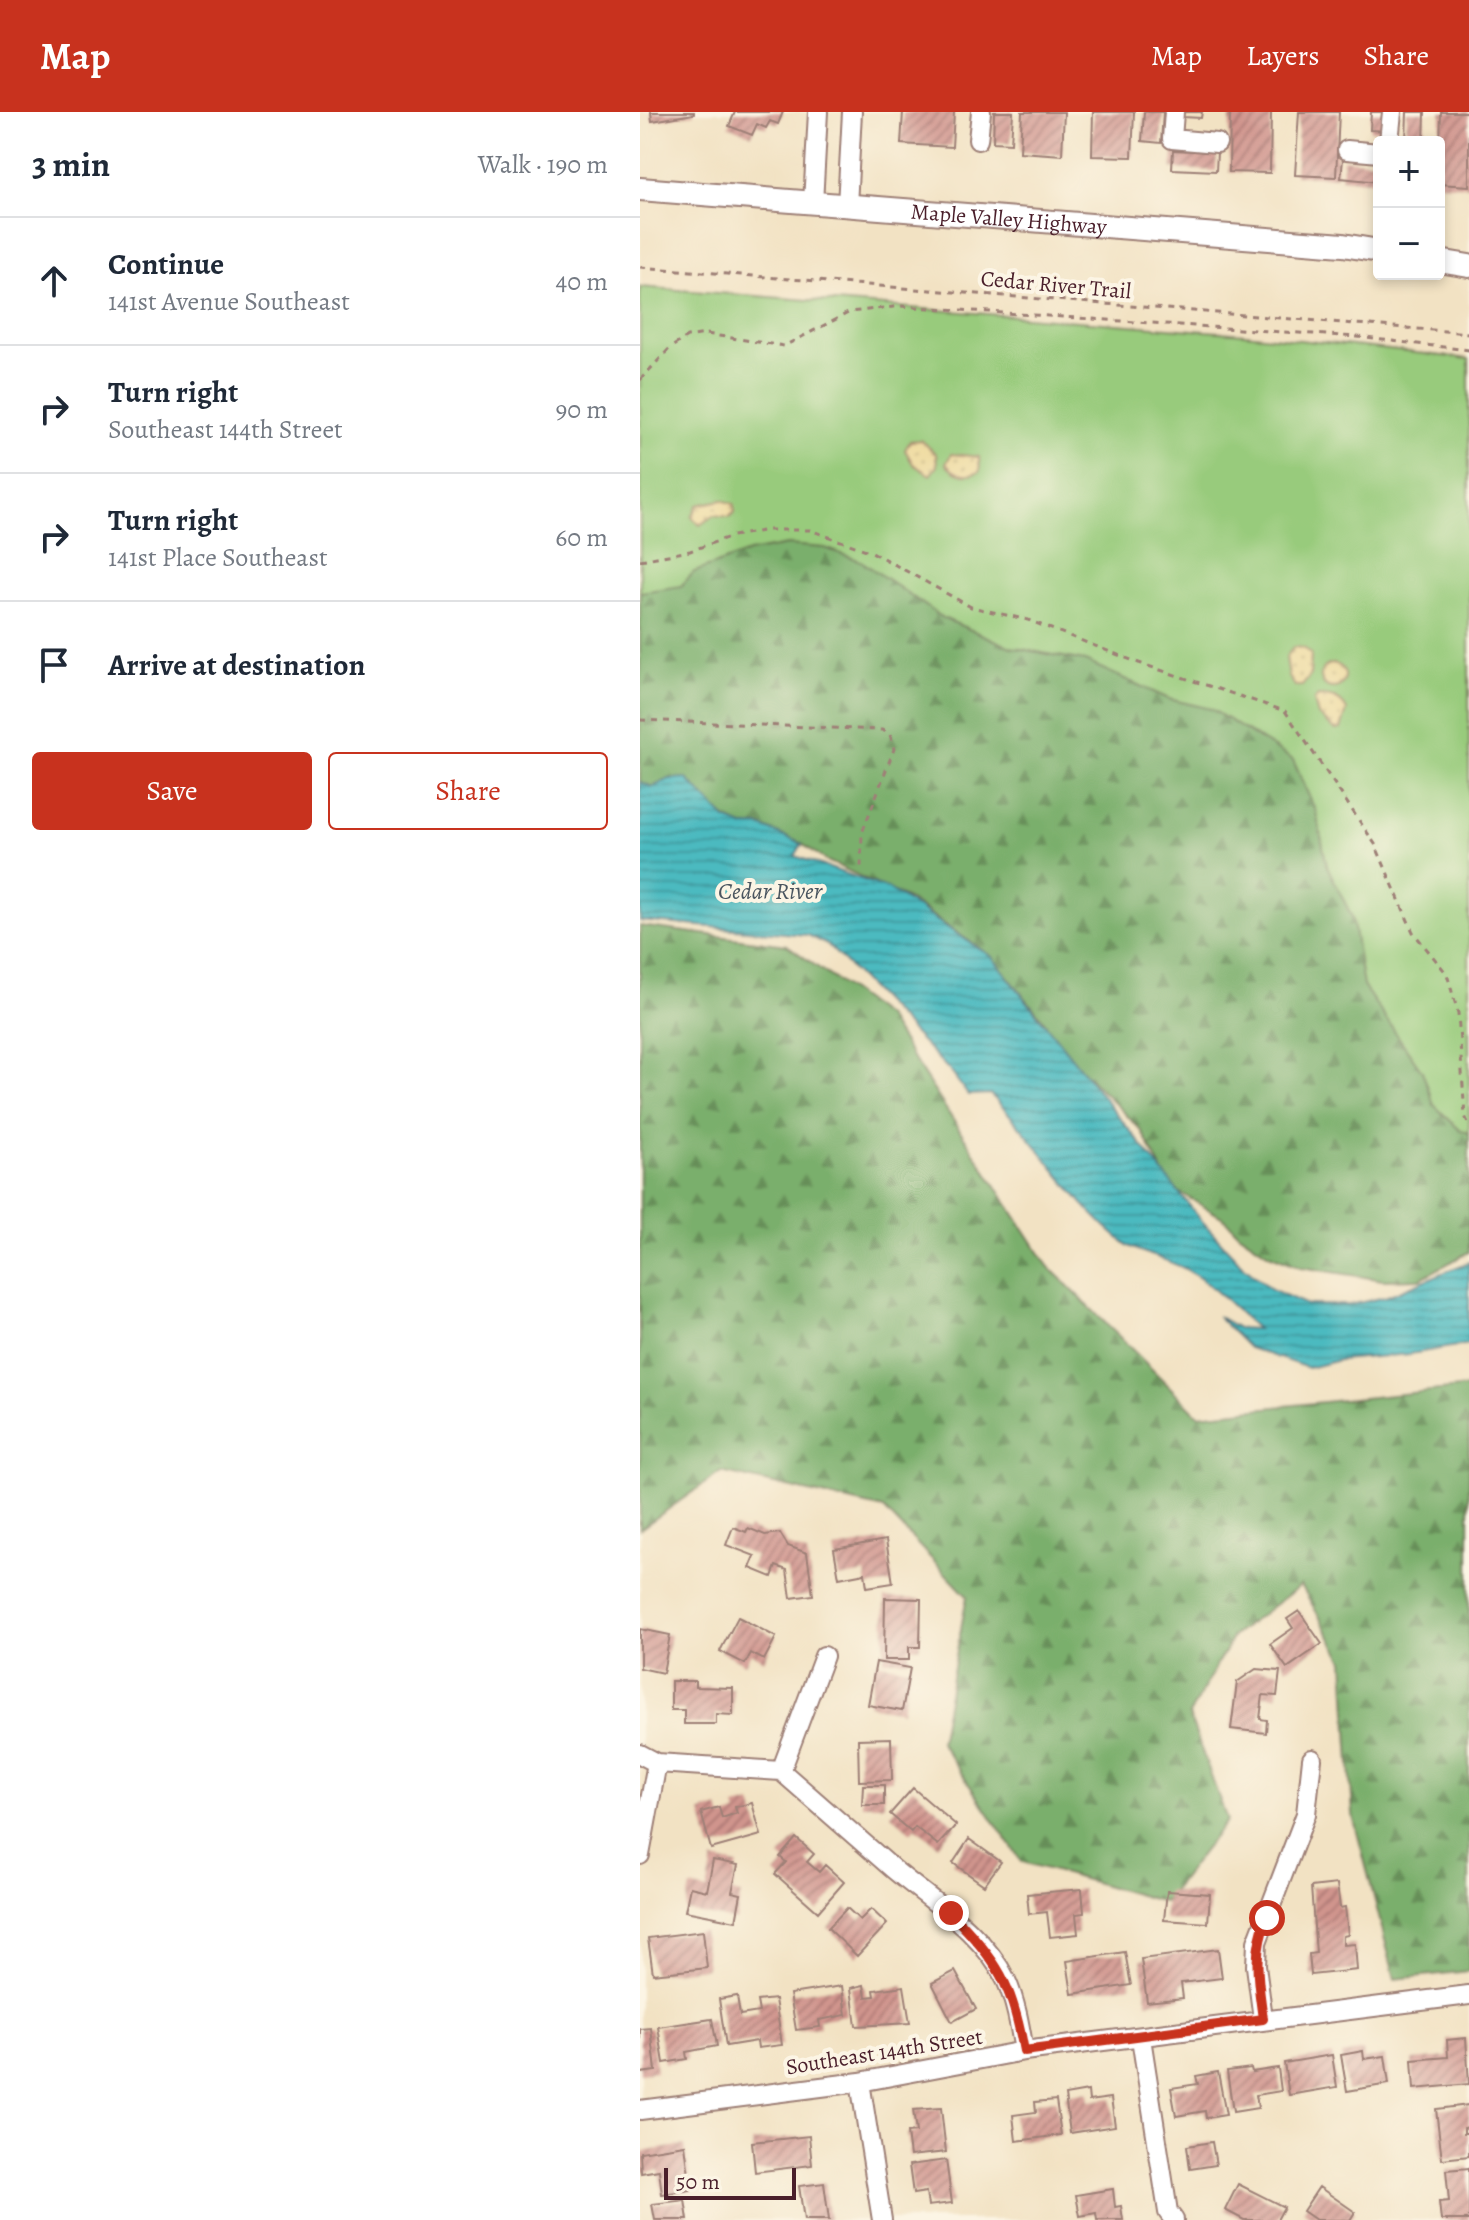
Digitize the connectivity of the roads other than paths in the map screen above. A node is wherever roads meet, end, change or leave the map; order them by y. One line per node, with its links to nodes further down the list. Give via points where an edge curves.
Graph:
1 (818, 112): 12 (street)
2 (852, 112): 13 (street)
3 (981, 112): 7 (street)
4 (1174, 112): 8 (street, via 1172,139)
5 (1392, 112): 6 (street)
6 (1390, 136)
7 (978, 140)
8 (1217, 143)
9 (1347, 150): 10 (street)
10 (1373, 152)
11 (640, 189): 12 (main road, Maple Valley Highway)
12 (813, 203): 13 (main road, Maple Valley Highway)
13 (847, 206): 14 (main road, Maple Valley Highway)
14 (1373, 250)
15 (1445, 262): 16 (main road)
16 (1469, 266)
17 (824, 1656): 21 (street)
18 (640, 1754): 20 (street)
19 (1312, 1759): 24 (street, via 1306,1814 1257,1942)
20 (657, 1763): 21 (street); 22 (street)
21 (781, 1771): 26 (street, via 951,1913 985,1949 1005,1978)
22 (640, 1855)
23 (1469, 1995): 24 (street, Southeast 144th Street)
24 (1263, 2019): 25 (street, Southeast 144th Street)
25 (1141, 2038): 26 (street, Southeast 144th Street); 30 (street, via 1168,2212)
26 (1024, 2051): 27 (street, Southeast 144th Street)
27 (860, 2082): 28 (street, Southeast 144th Street); 29 (street)
28 (640, 2110)
29 (882, 2220)
30 (1174, 2220)

